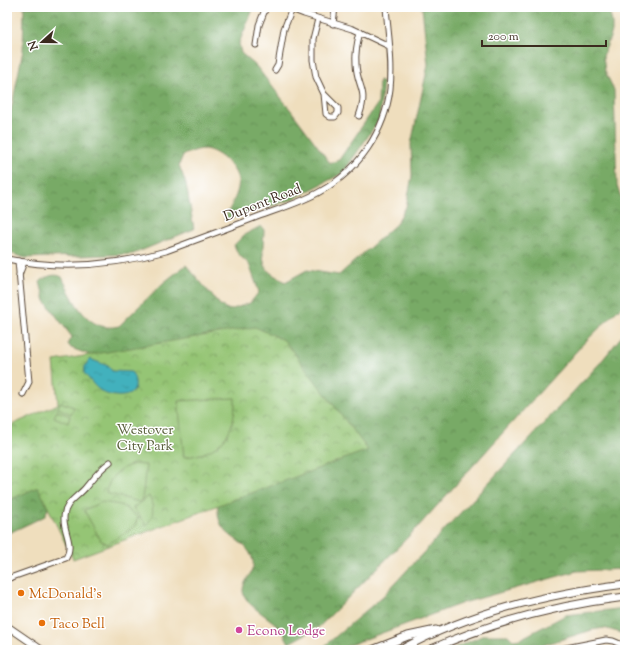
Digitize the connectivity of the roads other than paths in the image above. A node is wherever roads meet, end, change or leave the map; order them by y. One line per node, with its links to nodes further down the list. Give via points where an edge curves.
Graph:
1 (266, 7): 9 (street, via 260,21)
2 (286, 7): 5 (street)
3 (335, 7): 7 (street)
4 (386, 7): 10 (street, Dupont Road)
5 (295, 9): 6 (street); 11 (street, via 285,24)
6 (318, 19): 7 (street); 12 (street, via 313,39 313,60 316,77)
7 (333, 24): 8 (street)
8 (360, 32): 10 (street); 13 (street, via 356,47 356,63 364,96)
9 (256, 45)
10 (389, 46): 15 (street, Dupont Road, via 390,88 385,112 377,132 358,162 321,192 144,258 74,266)
11 (275, 70)
12 (324, 94)
13 (359, 116)
14 (7, 259): 15 (street, Dupont Road)
15 (21, 262): 16 (street, via 19,275 29,382)
16 (22, 394)
17 (110, 462): 18 (street, via 73,498 65,510 65,528 70,546 66,558)
18 (7, 579)
19 (625, 584): 22 (highway, via 549,596 479,616)
20 (625, 597): 27 (highway, via 531,613 467,634)
21 (7, 626): 24 (main road)
22 (446, 629): 25 (highway, via 408,636); 26 (highway)
23 (625, 646): 28 (street, via 606,640)
24 (42, 650)
25 (372, 650)
26 (400, 650)
27 (430, 650)
28 (556, 650)

